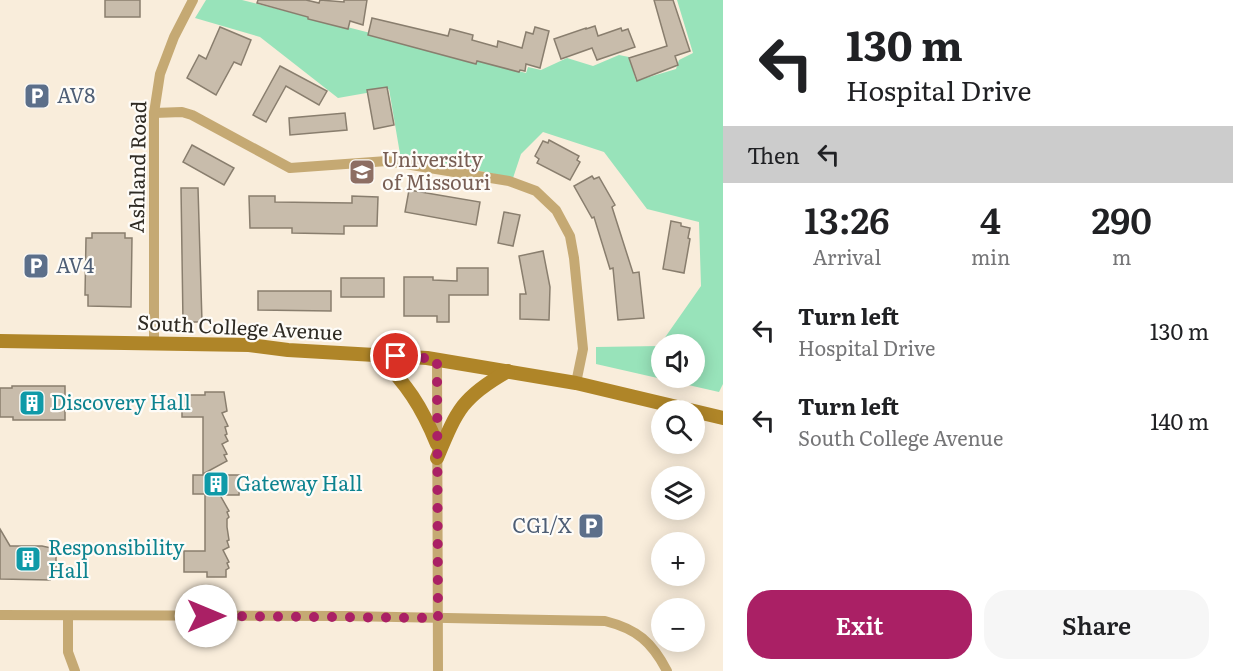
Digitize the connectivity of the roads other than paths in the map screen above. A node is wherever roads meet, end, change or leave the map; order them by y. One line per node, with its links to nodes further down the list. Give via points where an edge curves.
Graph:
1 (193, 0): 2 (street, Ashland Road, via 160,74)
2 (154, 112): 4 (street, Ashland Road); 8 (street, via 192,115 290,168 387,161 509,182 536,191 556,210 570,236 583,349)
3 (0, 341): 4 (main road, South College Avenue)
4 (154, 342): 5 (main road, South College Avenue)
5 (378, 355): 6 (main road, South College Avenue); 10 (main road, via 413,395 425,415)
6 (437, 359): 7 (main road, South College Avenue); 10 (street)
7 (508, 371): 8 (main road, South College Avenue); 10 (main road, via 462,405)
8 (576, 383): 9 (main road, South College Avenue)
9 (723, 418)
10 (437, 451): 13 (street)
11 (0, 615): 12 (street)
12 (68, 616): 13 (street); 14 (street, via 68,652)
13 (438, 618): 15 (street); 16 (street, via 605,621 626,626 644,638)
14 (75, 671)
15 (438, 671)
16 (667, 671)

